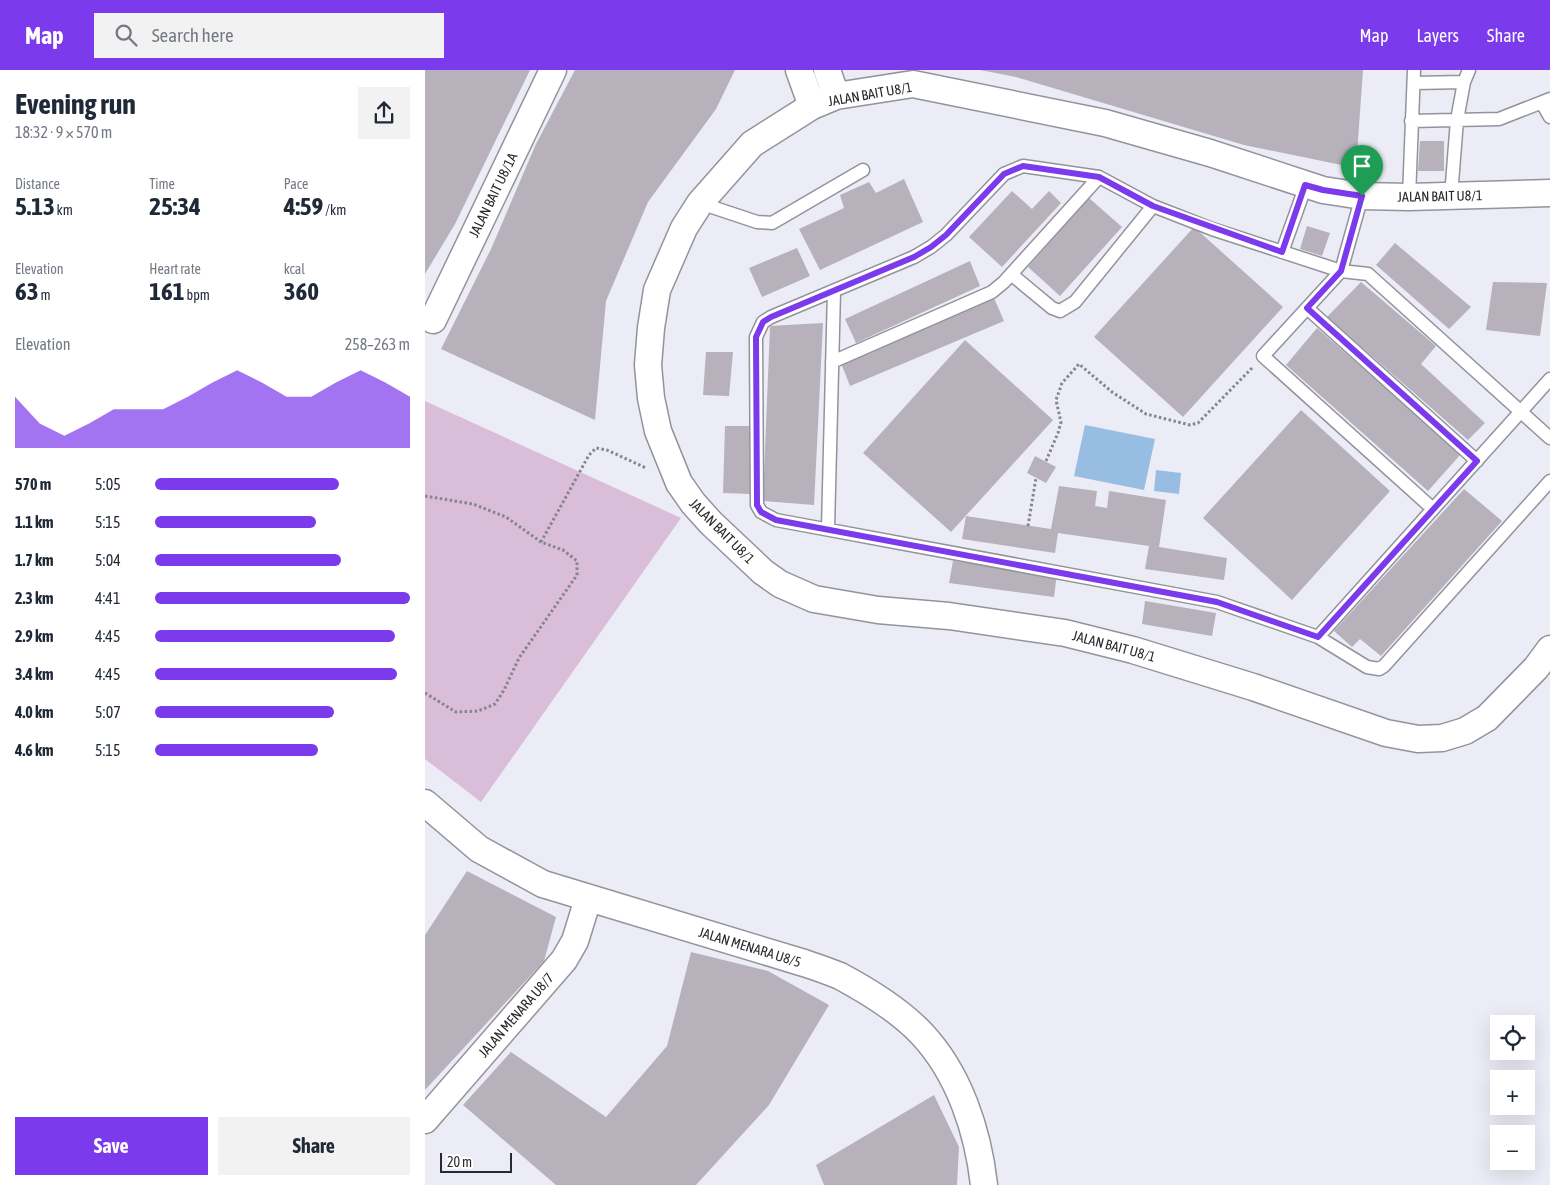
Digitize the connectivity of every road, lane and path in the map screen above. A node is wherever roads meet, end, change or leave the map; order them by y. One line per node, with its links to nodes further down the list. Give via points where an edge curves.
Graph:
1 (553, 70): 28 (street, JALAN BAIT U8/1A)
2 (799, 70): 10 (street)
3 (827, 70): 8 (street)
4 (1414, 70): 7 (lane)
5 (1469, 70): 6 (lane)
6 (1463, 82): 7 (lane); 12 (lane)
7 (1413, 84): 13 (lane)
8 (836, 96): 10 (street, JALAN BAIT U8/1); 16 (street, JALAN BAIT U8/1, via 913,84 1105,123)
9 (1546, 101): 11 (lane); 12 (lane, via 1499,119)
10 (812, 106): 21 (street, JALAN BAIT U8/1, via 752,144)
11 (1550, 117)
12 (1457, 120): 13 (lane); 19 (lane)
13 (1411, 121): 20 (lane)
14 (863, 170): 21 (lane, via 772,223 757,222)
15 (1099, 177): 22 (lane); 25 (lane); 26 (lane, via 1023,166 1004,174 931,247)
16 (1305, 185): 18 (street, JALAN BAIT U8/1); 23 (lane)
17 (1550, 193): 19 (street, JALAN BAIT U8/1)
18 (1362, 196): 20 (street, JALAN BAIT U8/1); 24 (lane)
19 (1451, 196): 20 (street, JALAN BAIT U8/1)
20 (1409, 197)
21 (700, 203): 38 (street, JALAN BAIT U8/1, via 684,228 657,290 648,365 658,431)
22 (1153, 206): 23 (lane); 25 (lane, via 1075,302 1060,311)
23 (1282, 252): 24 (lane)
24 (1341, 271): 27 (lane); 32 (lane, via 1368,274)
25 (1011, 274): 30 (lane, via 992,292)
26 (833, 291): 30 (lane); 42 (lane, via 771,317 763,322 756,337 757,505 761,512 776,520)
27 (1307, 308): 29 (lane); 34 (lane)
28 (433, 320)
29 (1263, 356): 35 (path, via 1198,423 1190,425 1146,414 1111,392 1079,364 1062,383 1056,400 1061,422); 40 (lane)
30 (832, 362): 42 (lane)
31 (1550, 379): 32 (lane)
32 (1521, 412): 33 (lane); 34 (lane)
33 (1550, 438)
34 (1477, 461): 40 (lane)
35 (1046, 462)
36 (1036, 478): 41 (path)
37 (1550, 480): 44 (lane, via 1384,666 1379,669 1367,667)
38 (679, 482): 43 (path, via 596,448 589,455); 45 (street, JALAN BAIT U8/1, via 711,523 763,572 815,599 1065,633 1133,650 1387,733 1442,738 1465,731 1487,718)
39 (425, 496): 43 (path, via 481,507 505,517)
40 (1433, 509): 44 (lane)
41 (1028, 526)
42 (828, 528): 44 (lane, via 1217,602)
43 (541, 542): 46 (path, via 563,550 577,561 577,575 519,658 495,704 478,711 456,712)
44 (1318, 637)
45 (1550, 649)
46 (425, 693)
47 (425, 803): 48 (street, JALAN MENARA U8/5, via 479,849 543,884)
48 (588, 899): 49 (street, JALAN MENARA U8/7, via 575,941 564,960); 50 (street, JALAN MENARA U8/5, via 804,963 839,976 894,1009 921,1033 941,1058 961,1094 981,1159)
49 (425, 1120)
50 (984, 1185)

